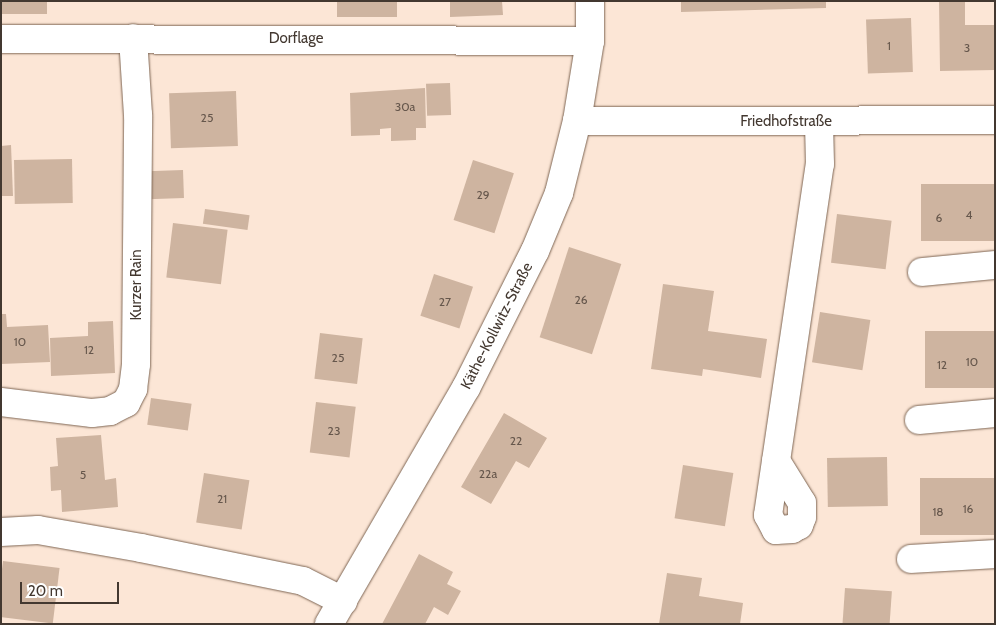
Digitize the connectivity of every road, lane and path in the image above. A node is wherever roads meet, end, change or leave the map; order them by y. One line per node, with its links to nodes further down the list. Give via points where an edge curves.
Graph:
1 (590, 1): 4 (street, Käthe-Kollwitz-Straße)
2 (133, 38): 3 (street, Dorflage); 4 (street, Dorflage); 10 (street, Kurzer Rain, via 138,115 136,364 133,389 126,403 110,411 92,413)
3 (1, 39)
4 (590, 41): 6 (street, Käthe-Kollwitz-Straße)
5 (995, 120): 7 (street, Friedhofstraße)
6 (578, 121): 7 (street, Friedhofstraße); 17 (street, Käthe-Kollwitz-Straße, via 559,193 507,311)
7 (819, 122): 13 (street, via 820,164)
8 (995, 265): 9 (street)
9 (922, 272)
10 (1, 402)
11 (995, 412): 12 (street)
12 (919, 420)
13 (776, 461)
14 (1, 532): 17 (street, via 38,530 160,552 303,581)
15 (995, 554): 16 (street)
16 (910, 559)
17 (343, 601): 18 (street, Käthe-Kollwitz-Straße)
18 (329, 624)

